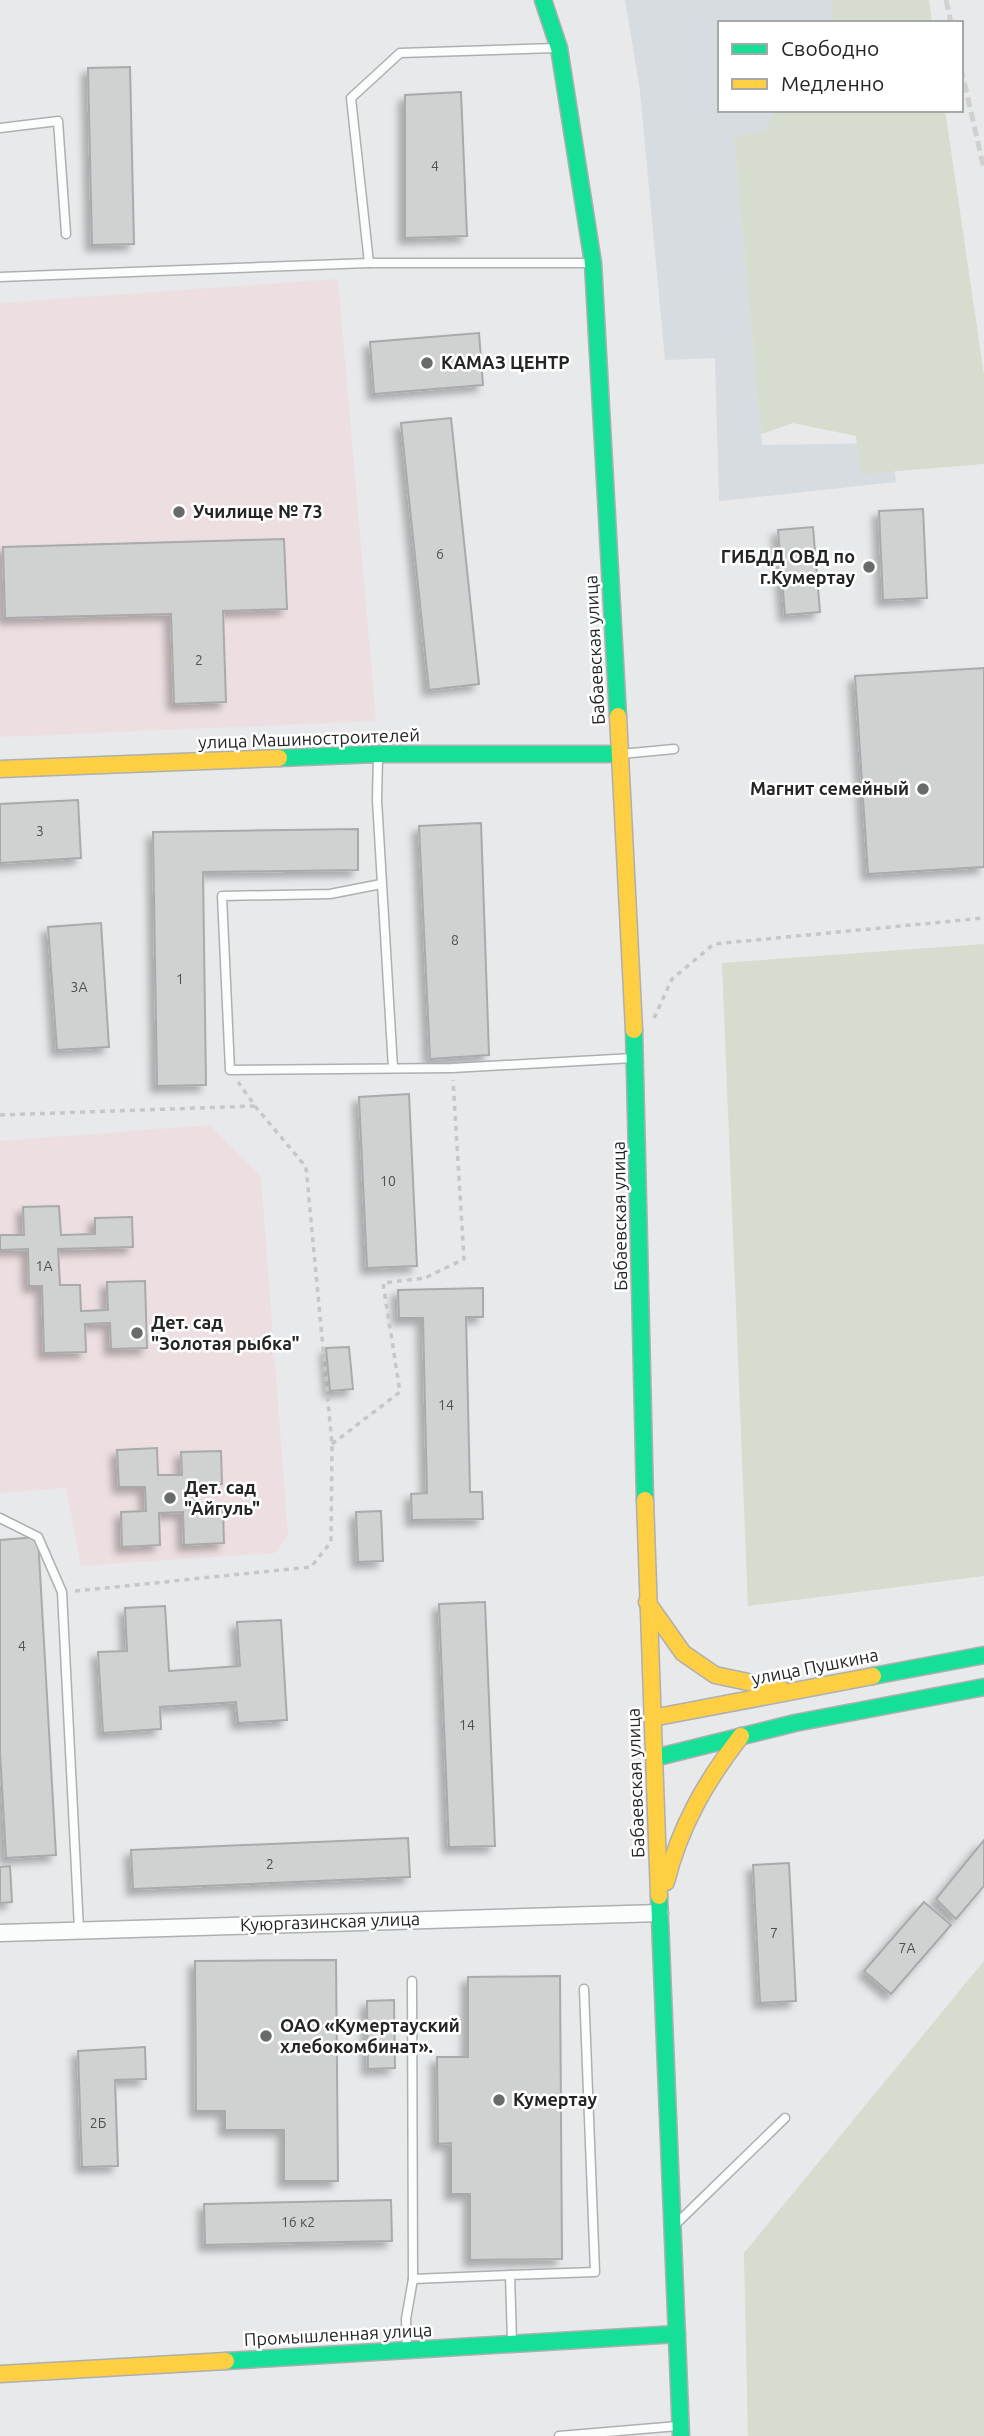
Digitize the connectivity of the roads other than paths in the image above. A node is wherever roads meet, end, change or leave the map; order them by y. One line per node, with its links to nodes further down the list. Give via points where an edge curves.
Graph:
1 (543, 0): 2 (main road, Бабаевская улица)
2 (559, 48): 5 (lane, via 400,53 351,98); 6 (main road, Бабаевская улица)
3 (0, 128): 4 (lane, via 58,121)
4 (66, 234)
5 (369, 263): 6 (lane); 7 (lane)
6 (593, 263): 10 (main road, Бабаевская улица)
7 (0, 277)
8 (674, 749): 10 (lane)
9 (378, 754): 10 (main road, улица Машиностроителей); 11 (main road, улица Машиностроителей); 12 (lane)
10 (620, 754): 13 (main road, Бабаевская улица)
11 (0, 769)
12 (382, 884): 14 (lane); 14 (lane, via 330,894 222,896 229,1070)
13 (636, 1058): 14 (lane); 16 (main road, Бабаевская улица)
14 (393, 1068)
15 (0, 1518): 24 (lane, via 38,1537 62,1592)
16 (647, 1602): 19 (main road, via 682,1653 715,1675); 20 (main road, Бабаевская улица)
17 (984, 1655): 19 (main road, улица Пушкина)
18 (984, 1688): 21 (main road)
19 (791, 1691): 20 (main road, улица Пушкина)
20 (652, 1718): 22 (main road, Бабаевская улица)
21 (741, 1736): 22 (main road); 23 (main road, via 711,1774 688,1816 671,1857)
22 (654, 1758): 23 (main road, Бабаевская улица)
23 (660, 1913): 24 (street, Куюргазинская улица); 29 (main road, Бабаевская улица)
24 (79, 1929): 25 (street, Куюргазинская улица)
25 (0, 1933)
26 (412, 1981): 31 (lane)
27 (584, 1989): 30 (lane, via 594,2272)
28 (785, 2118): 29 (lane)
29 (673, 2228): 32 (main road, Бабаевская улица)
30 (510, 2275): 31 (lane); 33 (lane)
31 (413, 2279): 34 (lane, via 406,2319)
32 (677, 2334): 33 (main road, Промышленная улица); 36 (main road, Бабаевская улица)
33 (512, 2344): 34 (main road, Промышленная улица)
34 (407, 2350): 35 (main road, Промышленная улица)
35 (0, 2374)
36 (681, 2431): 37 (lane)
37 (559, 2436)

